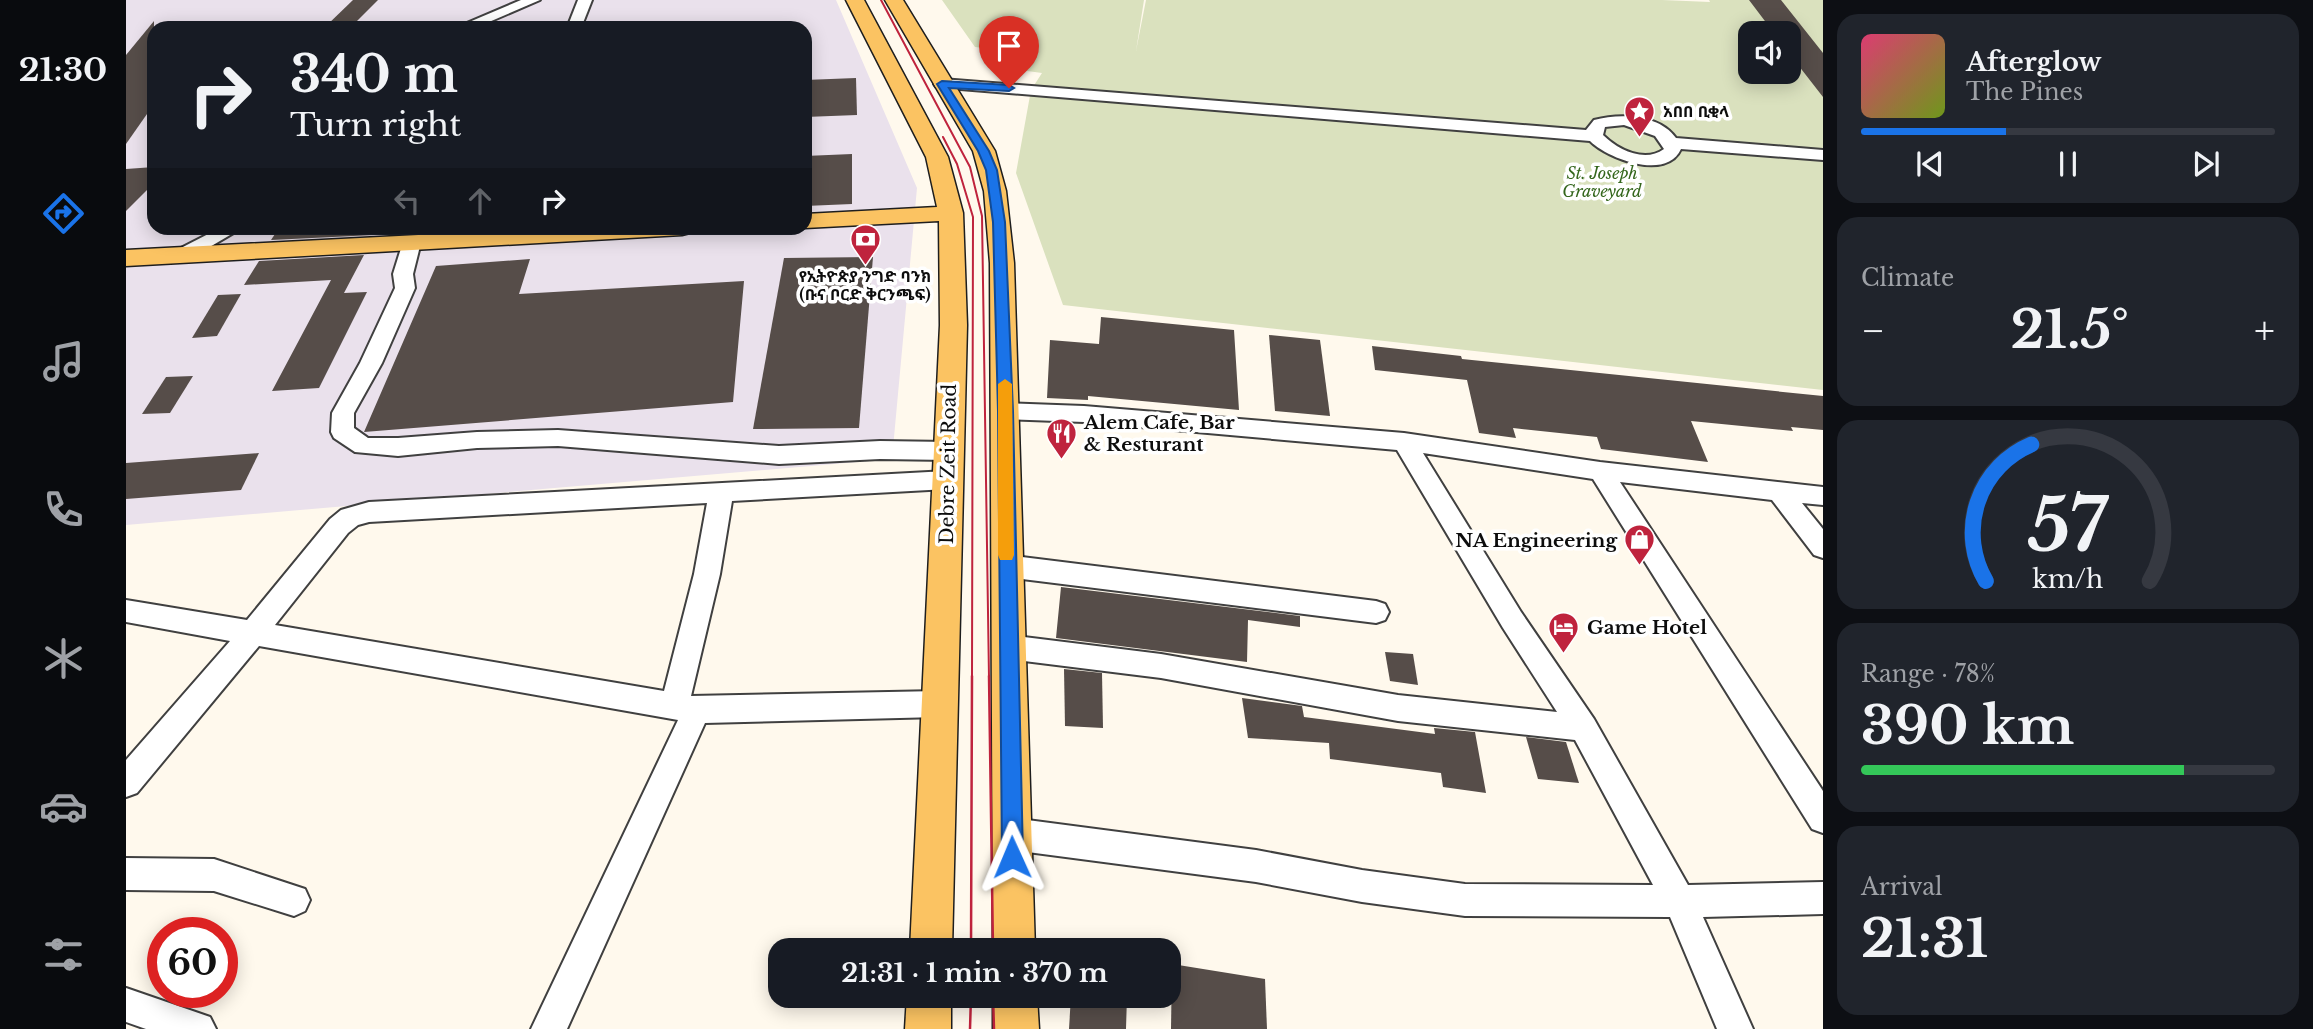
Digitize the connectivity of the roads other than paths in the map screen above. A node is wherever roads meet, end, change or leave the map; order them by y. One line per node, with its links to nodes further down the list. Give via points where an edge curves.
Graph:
1 (533, 0): 5 (street)
2 (584, 0): 6 (street)
3 (856, 0): 11 (main road, Debre Zeit Road, via 937,157)
4 (894, 0): 7 (main road)
5 (480, 21)
6 (576, 21)
7 (942, 84): 8 (street); 18 (main road, via 991,170 1002,263)
8 (1595, 136): 9 (street, via 1600,123 1624,120 1653,128); 9 (street, via 1612,150 1642,159 1667,156)
9 (1672, 143): 10 (street)
10 (1823, 155)
11 (951, 213): 12 (main road); 20 (main road, Debre Zeit Road)
12 (812, 221)
13 (220, 235): 16 (street)
14 (547, 235): 15 (main road)
15 (412, 242): 16 (main road); 20 (street, via 403,274 405,288 342,413 342,432 363,446 558,438)
16 (184, 254): 17 (main road)
17 (126, 258)
18 (1006, 411): 19 (street); 26 (main road)
19 (1404, 442): 21 (street); 33 (street)
20 (948, 465): 23 (street); 31 (main road, Debre Zeit Road)
21 (1600, 471): 22 (street); 35 (street)
22 (1779, 491): 24 (street); 25 (street)
23 (721, 493): 29 (street, via 369,512 350,517); 32 (street)
24 (1823, 496)
25 (1823, 548)
26 (1006, 566): 28 (street); 30 (main road)
27 (126, 611): 29 (street)
28 (1376, 612)
29 (252, 634): 32 (street); 34 (street)
30 (1008, 647): 33 (street, via 1161,666 1398,708); 36 (main road)
31 (939, 704): 32 (street); 41 (main road, Debre Zeit Road)
32 (685, 708): 47 (street)
33 (1584, 728): 40 (street)
34 (126, 783)
35 (1823, 818)
36 (1012, 834): 40 (street, via 1256,866 1465,900); 42 (main road)
37 (126, 874): 39 (street, via 214,875)
38 (1823, 898): 40 (street)
39 (294, 900)
40 (1679, 901): 50 (street)
41 (931, 938)
42 (1014, 938)
43 (126, 1005): 46 (street)
44 (929, 1008): 48 (main road)
45 (1015, 1008): 49 (main road)
46 (198, 1029)
47 (550, 1029)
48 (928, 1029)
49 (1016, 1029)
50 (1735, 1029)

